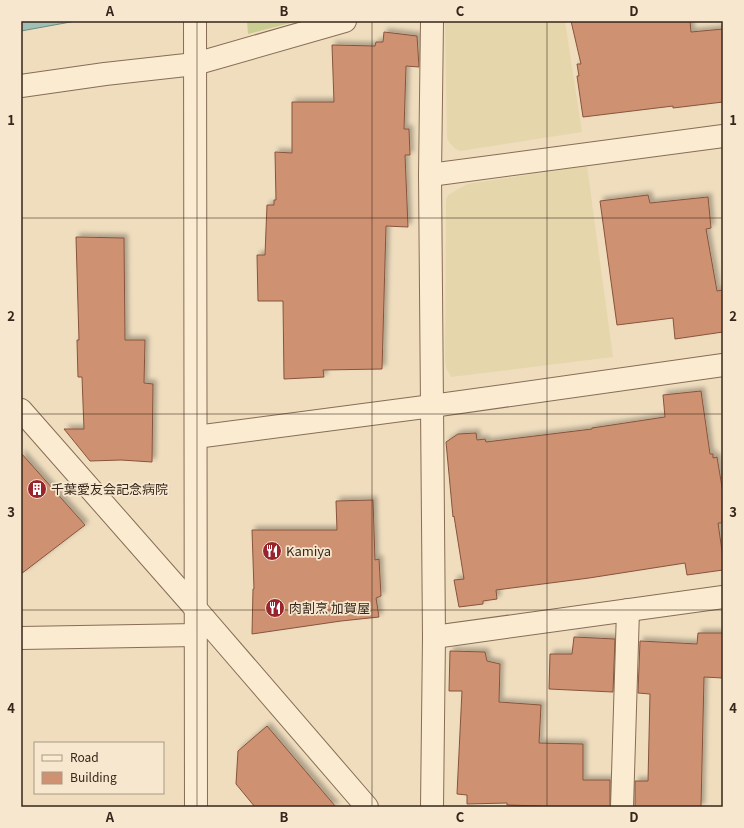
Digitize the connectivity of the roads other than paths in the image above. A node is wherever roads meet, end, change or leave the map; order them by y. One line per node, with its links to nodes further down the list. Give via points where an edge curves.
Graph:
1 (195, 21): 4 (street)
2 (345, 21): 4 (street)
3 (432, 21): 7 (street)
4 (195, 54): 5 (street, via 105,74); 11 (street)
5 (21, 86)
6 (723, 136): 7 (street)
7 (430, 175): 9 (street)
8 (723, 365): 9 (street)
9 (432, 406): 11 (street); 17 (street)
10 (21, 410): 13 (street)
11 (196, 437): 13 (street)
12 (723, 597): 14 (street)
13 (196, 609): 15 (street); 19 (street)
14 (628, 610): 17 (street); 21 (street)
15 (196, 635): 16 (street); 18 (street)
16 (21, 638)
17 (434, 638): 20 (street)
18 (196, 807)
19 (367, 807)
20 (432, 807)
21 (622, 807)

